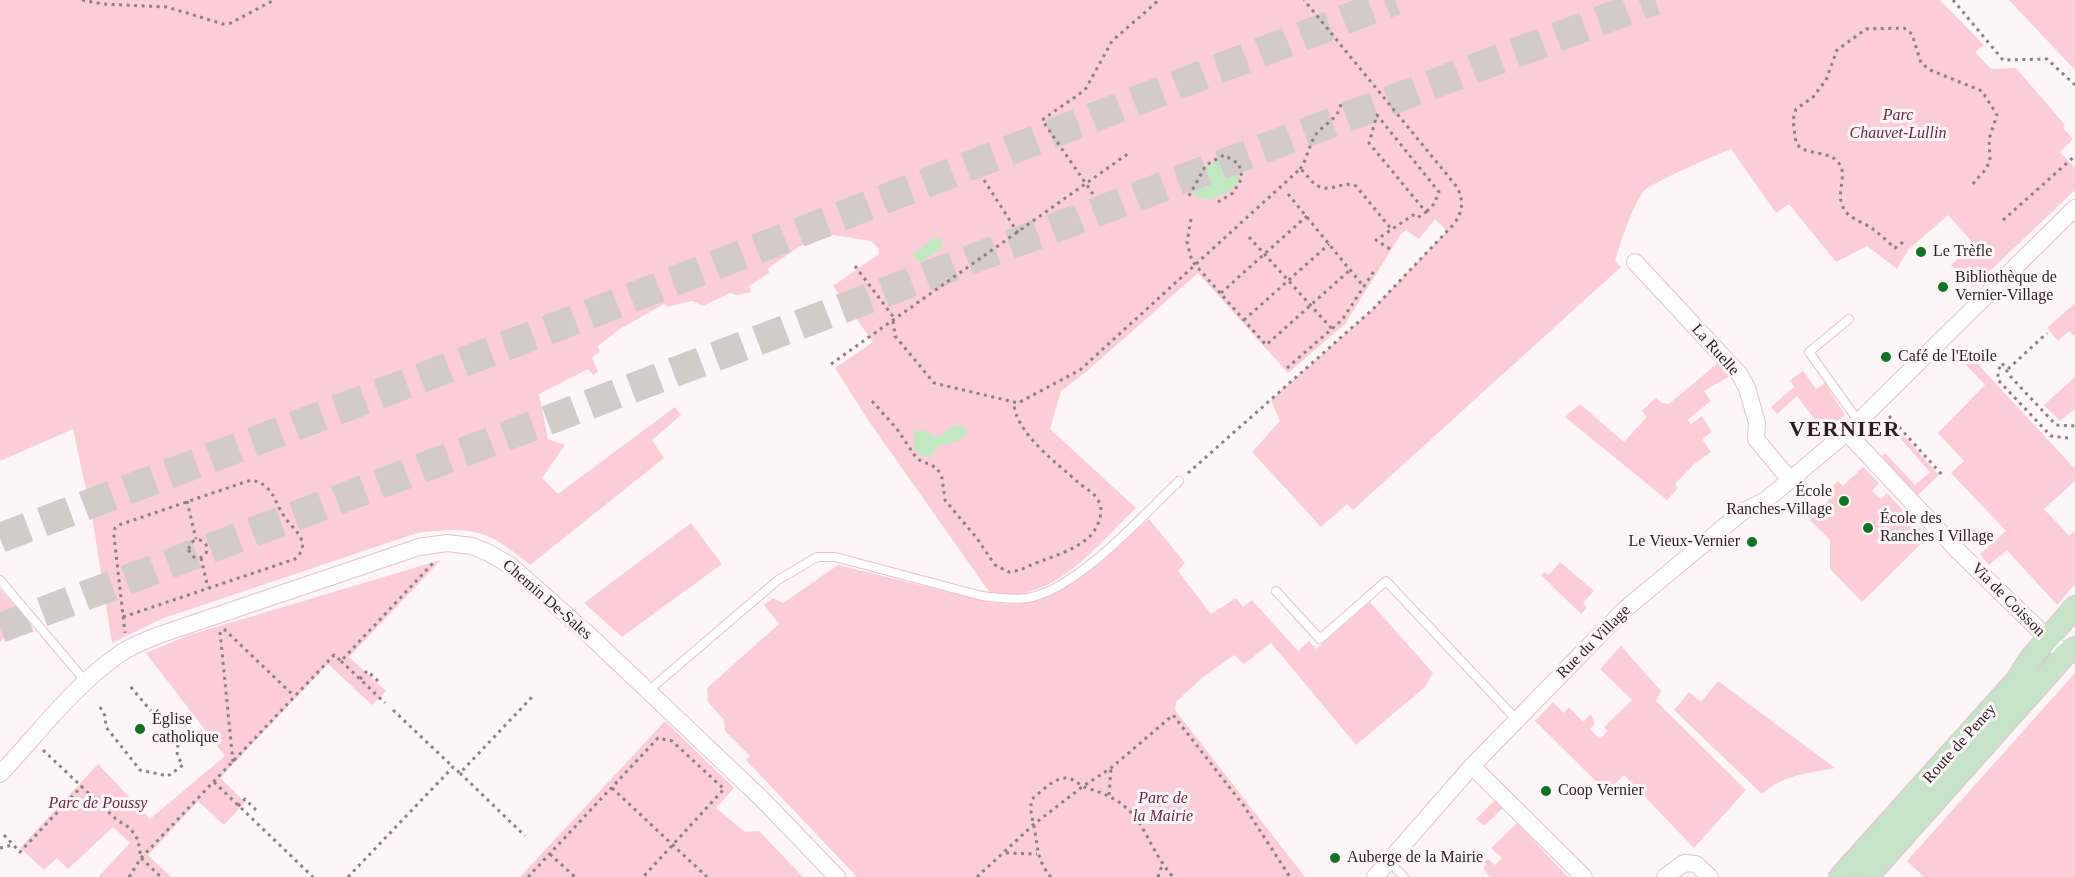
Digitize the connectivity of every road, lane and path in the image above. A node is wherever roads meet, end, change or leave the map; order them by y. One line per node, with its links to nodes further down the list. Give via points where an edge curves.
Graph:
1 (82, 0): 2 (path, via 166,7 223,24)
2 (274, 0)
3 (1159, 0): 12 (path, via 1112,41 1085,90 1042,120)
4 (1304, 0): 55 (path, via 1457,187 1462,209 1454,224 1373,309)
5 (1953, 0): 6 (path, via 2003,60 2047,58)
6 (2075, 85)
7 (1341, 104): 10 (path, via 1335,117 1316,134)
8 (1129, 153): 12 (path)
9 (2075, 156): 22 (path)
10 (1300, 169): 23 (path, via 1319,187 1356,186); 32 (path)
11 (984, 180): 24 (path)
12 (1086, 183): 14 (path); 24 (path)
13 (1971, 186): 26 (path, via 1990,160 1989,140 1997,115 1982,90 1921,63 1912,34 1904,28 1866,29 1836,50 1826,80 1793,114 1796,143 1806,151 1837,160 1843,171 1842,207 1849,214 1895,248)
14 (1093, 194)
15 (1288, 194): 20 (path)
16 (1189, 196): 17 (path, via 1206,165 1224,155 1239,164 1242,178 1233,193)
17 (1218, 202)
18 (2074, 210): 49 (street, Rue du Village, via 2030,249)
19 (1426, 212): 19 (path, via 1369,143 1377,114 1439,192); 23 (path, via 1417,219 1413,215)
20 (1307, 216): 27 (path); 29 (path)
21 (1191, 219): 32 (path, via 1187,246)
22 (2003, 220)
23 (1392, 230): 28 (path, via 1376,240)
24 (1018, 233): 40 (path)
25 (1250, 237): 29 (path)
26 (1903, 242)
27 (1329, 244): 34 (path); 35 (path)
28 (1389, 249)
29 (1265, 254): 35 (path); 37 (path)
30 (1635, 262): 54 (street, La Ruelle, via 1740,375 1756,423 1756,439)
31 (855, 266): 40 (path)
32 (1196, 266): 37 (path); 48 (path, via 1080,370)
33 (1376, 268): 36 (path)
34 (1350, 270): 36 (path); 38 (path)
35 (1288, 280): 38 (path); 41 (path)
36 (1364, 286): 42 (path)
37 (1220, 293): 41 (path)
38 (1311, 305): 41 (path, via 1266,345); 42 (path)
39 (1849, 319): 51 (lane, via 1809,352)
40 (894, 320): 44 (path); 48 (path, via 895,336 934,383)
41 (1244, 320)
42 (1332, 329): 45 (path)
43 (2047, 333): 46 (path)
44 (831, 364)
45 (1287, 368)
46 (2008, 369): 50 (path, via 2010,376 2056,425); 52 (path, via 2002,363 1998,380 2051,436)
47 (872, 401): 48 (path, via 917,459 937,468 945,500 995,565 1009,572 1087,539 1096,529 1101,509 1092,493 1025,433)
48 (1014, 403)
49 (1878, 404): 51 (street, Rue du Village); 53 (path)
50 (2075, 426)
51 (1851, 431): 54 (street, Rue du Village); 66 (street, Via de Coisson, via 1958,550)
52 (2068, 438)
53 (1944, 477)
54 (1790, 480): 79 (street, Rue du Village, via 1766,500 1742,512 1624,610)
55 (1179, 481): 73 (lane, via 1067,583 1030,597 982,596 835,556 817,557 778,580)
56 (187, 501): 57 (path); 61 (path, via 255,481 273,493 282,514 301,537 300,553 295,559); 64 (path, via 115,528)
57 (196, 539): 59 (path, via 207,544 207,553); 59 (path, via 189,549 192,556)
58 (440, 556): 68 (path)
59 (201, 558): 61 (path)
60 (0, 580): 71 (lane)
61 (209, 589): 64 (path)
62 (1276, 591): 79 (lane, via 1320,639 1386,581)
63 (2075, 607): 66 (main road, Route de Peney)
64 (123, 617): 65 (path)
65 (126, 638)
66 (2047, 639): 67 (street, Via de Coisson); 125 (main road, Route de Peney, via 2017,680)
67 (2070, 651): 126 (main road, Route de Peney)
68 (341, 662): 69 (path); 74 (path, via 334,655)
69 (360, 679): 70 (path, via 367,671); 76 (path)
70 (378, 681)
71 (86, 682): 73 (street, Chemin De-Sales, via 124,651 159,635 411,550 447,543 481,550 510,566); 86 (street, Chemin De-Sales)
72 (129, 685): 77 (path, via 178,743 177,756 183,765 168,776 140,770 106,727)
73 (648, 691): 115 (street, Chemin De-Sales)
74 (294, 696): 81 (path); 81 (path, via 219,624)
75 (532, 696): 85 (path)
76 (385, 703)
77 (100, 707)
78 (393, 710): 83 (path)
79 (1517, 720): 82 (street, Rue du Village)
80 (39, 746): 88 (path)
81 (233, 762): 87 (path)
82 (1472, 766): 104 (street, Rue du Village); 106 (street)
83 (453, 767): 85 (path); 110 (path)
84 (1111, 768): 89 (path); 91 (path); 120 (path, via 1173,715 1244,807)
85 (460, 773): 96 (path)
86 (0, 774)
87 (214, 782): 92 (path); 103 (path)
88 (82, 786): 97 (path, via 20,852); 103 (path, via 130,828 138,840)
89 (1082, 787): 91 (path); 94 (path); 94 (path, via 1072,779 1054,781 1032,799 1029,812)
90 (612, 788): 98 (path); 98 (path, via 658,738 672,741 723,788); 100 (path)
91 (1109, 795): 105 (path, via 1138,818)
92 (238, 806): 93 (path, via 245,799); 109 (path)
93 (256, 810)
94 (1033, 825): 101 (path); 102 (path)
95 (4, 835): 97 (path)
96 (525, 836)
97 (13, 844): 99 (path)
98 (672, 845): 113 (path); 114 (path)
99 (0, 848)
100 (550, 854): 111 (path); 112 (path)
101 (1004, 854): 102 (path); 116 (path)
102 (1037, 854): 117 (path)
103 (141, 858): 107 (path); 108 (path)
104 (1388, 861): 121 (street, Rue du Village); 122 (lane)
105 (1162, 865): 118 (path); 119 (path)
106 (1583, 875)
107 (129, 877)
108 (161, 877)
109 (314, 877)
110 (348, 877)
111 (528, 877)
112 (575, 877)
113 (643, 877)
114 (707, 877)
115 (837, 877)
116 (977, 877)
117 (1051, 877)
118 (1158, 877)
119 (1173, 877)
120 (1290, 877)
121 (1375, 877)
122 (1404, 877)
123 (1665, 877): 124 (street, via 1684,862 1696,864)
124 (1710, 877)
125 (1840, 877)
126 (1868, 877)

